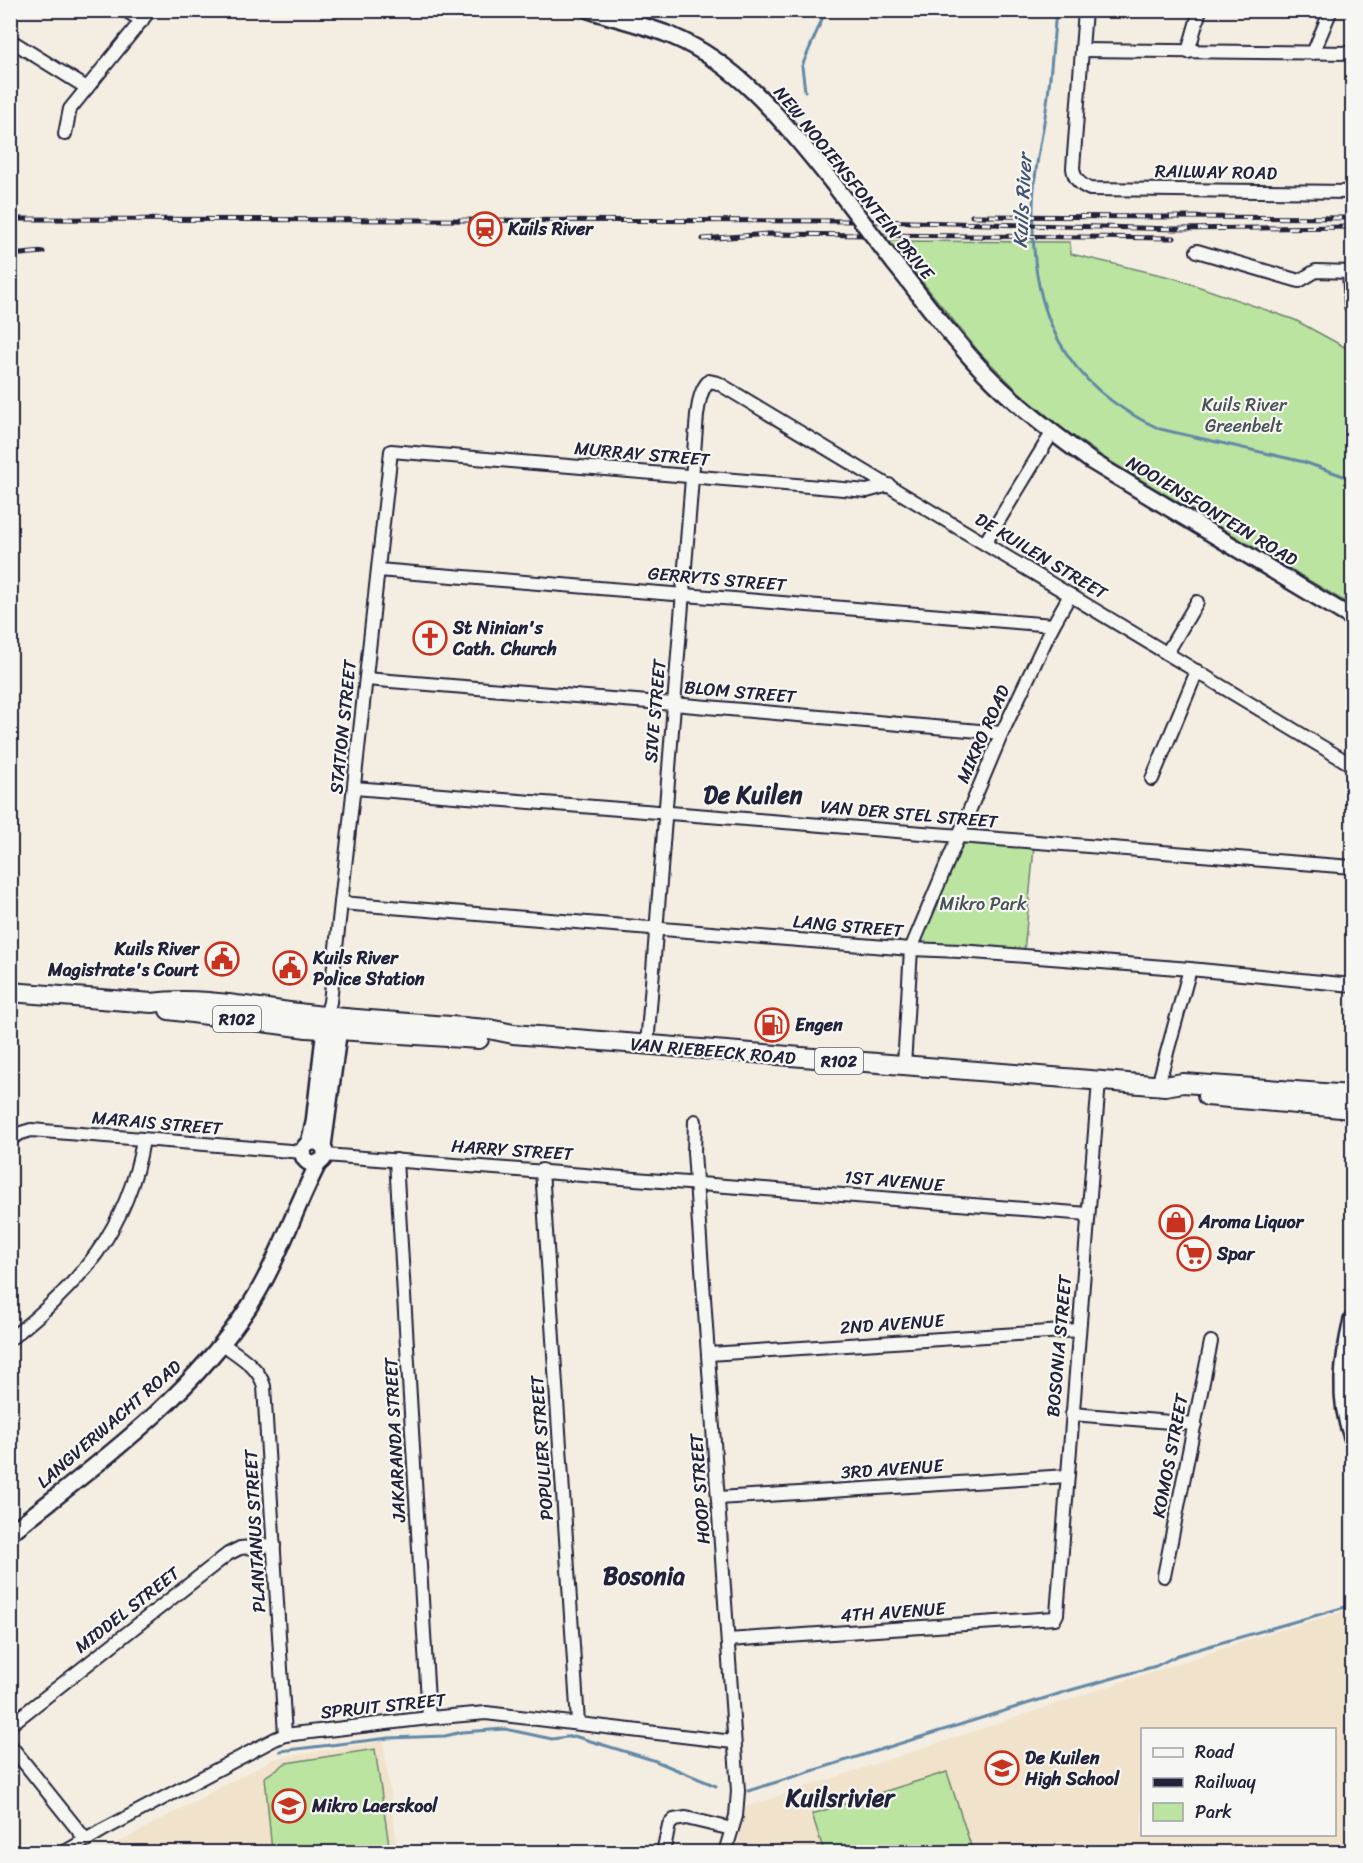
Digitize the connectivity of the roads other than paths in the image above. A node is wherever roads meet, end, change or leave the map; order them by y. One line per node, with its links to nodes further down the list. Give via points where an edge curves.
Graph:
1 (125, 10): 6 (street)
2 (588, 10): 19 (street, NEW NOOIENSFONTEIN DRIVE, bridge, via 689,44 726,68 770,106 960,346)
3 (1085, 10): 8 (street)
4 (1200, 10): 9 (street)
5 (1331, 10): 10 (street)
6 (146, 16): 12 (street)
7 (10, 40): 12 (street)
8 (1082, 50): 9 (street); 14 (street, RAILWAY ROAD, via 1073,168 1080,184 1090,189)
9 (1188, 52): 10 (street)
10 (1313, 53): 11 (street)
11 (1353, 53)
12 (87, 88): 13 (street, via 68,113)
13 (65, 134)
14 (1353, 192)
15 (1197, 251): 16 (street, via 1299,281 1316,271)
16 (1351, 272): 17 (street)
17 (1353, 310)
18 (709, 381): 21 (street, SIVE STREET, via 700,398); 22 (street, DE KUILEN STREET, via 718,382)
19 (1052, 434): 23 (street); 28 (street, NOOIENSFONTEIN ROAD)
20 (391, 451): 21 (street, MURRAY STREET); 24 (street, STATION STREET)
21 (692, 477): 22 (street, MURRAY STREET, via 867,491); 25 (street, SIVE STREET)
22 (889, 485): 23 (street, DE KUILEN STREET)
23 (985, 543): 26 (street, DE KUILEN STREET)
24 (378, 570): 25 (street, GERRYTS STREET); 32 (street, STATION STREET)
25 (683, 595): 29 (street, GERRYTS STREET); 33 (street, SIVE STREET)
26 (1070, 595): 29 (street, MIKRO ROAD); 30 (street, DE KUILEN STREET)
27 (1197, 602): 30 (street)
28 (1353, 618)
29 (1053, 625): 34 (street, MIKRO ROAD)
30 (1167, 653): 31 (street, DE KUILEN STREET)
31 (1197, 671): 35 (street, DE KUILEN STREET); 36 (street)
32 (366, 679): 33 (street, BLOM STREET); 37 (street, STATION STREET)
33 (674, 704): 34 (street, BLOM STREET); 38 (street, SIVE STREET)
34 (1002, 733): 39 (street, MIKRO ROAD)
35 (1353, 765)
36 (1152, 779)
37 (354, 788): 38 (street, VAN DER STEL STREET); 41 (street, STATION STREET)
38 (665, 813): 39 (street, VAN DER STEL STREET); 42 (street, SIVE STREET)
39 (958, 837): 40 (street, VAN DER STEL STREET); 43 (street, MIKRO ROAD)
40 (1353, 867)
41 (341, 903): 42 (street, LANG STREET); 47 (street, STATION STREET)
42 (655, 927): 43 (street, LANG STREET); 48 (street, SIVE STREET)
43 (911, 949): 44 (street, LANG STREET); 49 (street, MIKRO ROAD)
44 (1190, 969): 45 (street, LANG STREET); 51 (street)
45 (1353, 985)
46 (10, 992): 47 (main road, VAN RIEBEECK ROAD / R102, via 152,1003 195,1002)
47 (332, 1019): 48 (main road, VAN RIEBEECK ROAD / R102, via 462,1039 499,1040 513,1034); 57 (street, LANGVERWACHT ROAD)
48 (647, 1046): 49 (main road, VAN RIEBEECK ROAD / R102)
49 (904, 1066): 50 (main road, VAN RIEBEECK ROAD / R102)
50 (1099, 1081): 51 (main road, VAN RIEBEECK ROAD / R102); 61 (street, BOSONIA STREET)
51 (1162, 1086): 52 (main road, VAN RIEBEECK ROAD / R102, via 1183,1083); 53 (main road, VAN RIEBEECK ROAD / R102, via 1246,1101)
52 (1353, 1095)
53 (1353, 1109)
54 (695, 1121): 60 (street, HOOP STREET)
55 (10, 1139): 56 (street, MARAIS STREET, via 31,1130)
56 (142, 1140): 57 (street, MARAIS STREET); 64 (street, via 135,1180 104,1245 48,1310)
57 (314, 1153): 58 (street, HARRY STREET); 66 (street, LANGVERWACHT ROAD, via 296,1213 276,1260)
58 (396, 1160): 59 (street, HARRY STREET); 78 (street, JAKARANDA STREET)
59 (542, 1170): 60 (street, HARRY STREET); 79 (street, POPULIER STREET)
60 (697, 1183): 61 (street, 1ST AVENUE); 67 (street, HOOP STREET)
61 (1088, 1214): 63 (street, BOSONIA STREET)
62 (1353, 1320): 70 (street, via 1342,1375 1344,1404)
63 (1079, 1330): 67 (street, 2ND AVENUE); 68 (street, BOSONIA STREET)
64 (10, 1340)
65 (1211, 1342): 69 (street, KOMOS STREET)
66 (223, 1344): 73 (street, LANGVERWACHT ROAD, via 141,1428); 74 (street, PLANTANUS STREET, via 254,1367 264,1386)
67 (709, 1354): 72 (street, HOOP STREET)
68 (1072, 1414): 69 (street); 71 (street, BOSONIA STREET)
69 (1195, 1424): 75 (street, KOMOS STREET)
70 (1353, 1437)
71 (1067, 1476): 72 (street, 3RD AVENUE); 76 (street, BOSONIA STREET)
72 (718, 1498): 77 (street, HOOP STREET)
73 (10, 1533)
74 (274, 1545): 80 (street, MIDDEL STREET, via 240,1548 228,1554); 81 (street, PLANTANUS STREET)
75 (1164, 1576)
76 (1057, 1614): 77 (street, 4TH AVENUE, via 1050,1620)
77 (728, 1640): 82 (street, HOOP STREET)
78 (429, 1718): 79 (street, SPRUIT STREET, via 486,1713); 81 (street, SPRUIT STREET)
79 (578, 1724): 82 (street, SPRUIT STREET)
80 (10, 1725)
81 (285, 1735): 85 (street, SPRUIT STREET)
82 (733, 1742): 84 (street, HOOP STREET, via 738,1791)
83 (10, 1745): 85 (street)
84 (732, 1829): 87 (street, via 686,1818 674,1820 669,1825); 88 (street, HOOP STREET)
85 (86, 1840): 86 (street, SPRUIT STREET)
86 (65, 1852)
87 (663, 1852)
88 (725, 1852)

